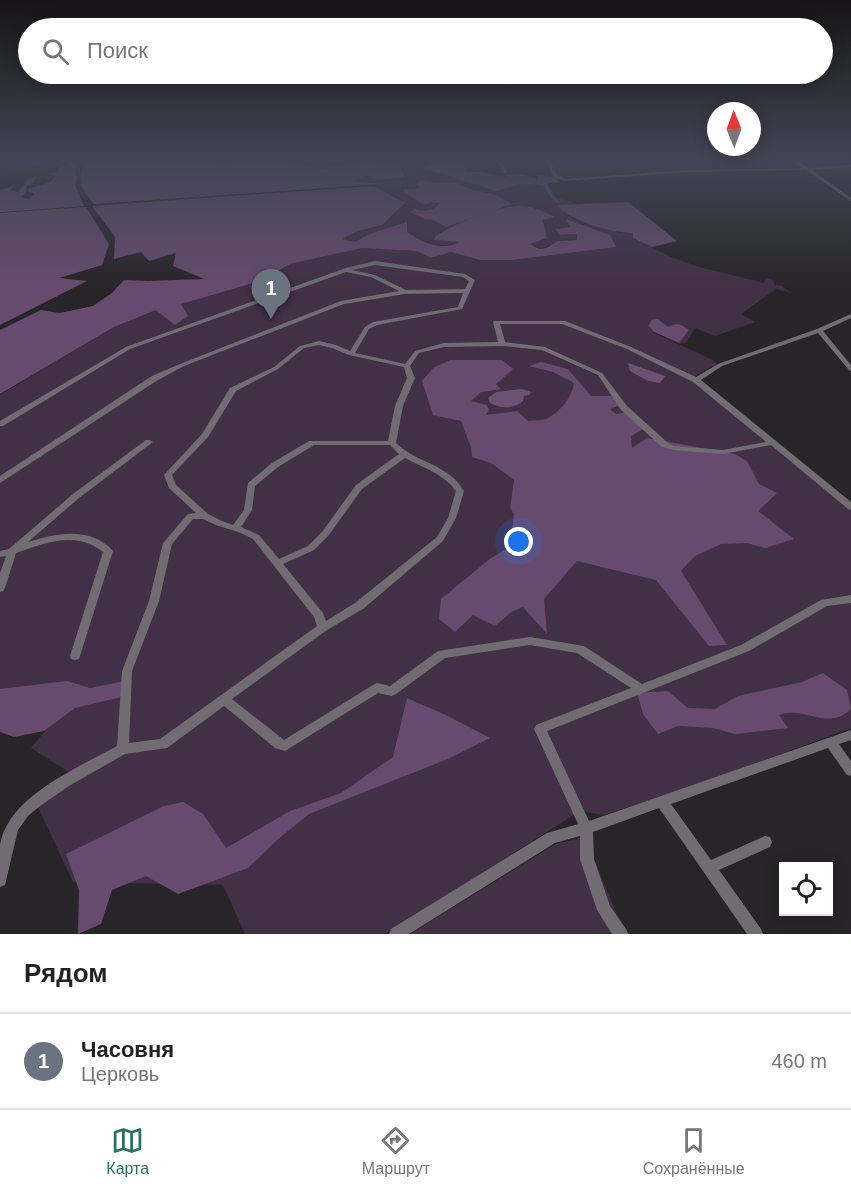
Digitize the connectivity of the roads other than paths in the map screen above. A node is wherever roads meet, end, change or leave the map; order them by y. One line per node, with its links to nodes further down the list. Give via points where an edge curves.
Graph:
1 (345, 270): 2 (street, via 375,263 465,276 472,280); 3 (street, via 373,276); 11 (street, via 128,348)
2 (465, 291): 3 (street); 7 (street, via 463,305 455,310 375,323 367,328)
3 (405, 292): 16 (street, via 344,302 182,365 155,378)
4 (851, 316): 5 (street)
5 (819, 330): 9 (street); 10 (street, via 720,364)
6 (502, 344): 8 (street, via 444,345 417,352); 10 (street, via 496,322 563,322); 14 (street, via 543,348 600,374 624,408 673,448 723,452)
7 (351, 354): 8 (street); 18 (street, via 334,346 309,344 276,368 233,390 205,435 168,475 172,486)
8 (407, 366): 13 (street, via 411,378 399,406)
9 (851, 369)
10 (696, 380): 14 (street)
11 (0, 424)
12 (149, 441): 20 (street)
13 (392, 443): 15 (street); 19 (street, via 312,443 251,485 248,510)
14 (771, 443): 17 (street)
15 (403, 455): 22 (street, via 359,487 311,548); 25 (street, via 453,480 460,491 453,518 440,539 358,606)
16 (0, 480)
17 (851, 507)
18 (205, 516): 19 (street, via 219,526); 31 (street, via 191,516 168,543 154,601 127,671)
19 (235, 529): 22 (street, via 256,537)
20 (12, 551): 21 (street); 23 (street); 26 (street, via 67,536 87,539 108,551)
21 (0, 554)
22 (278, 563): 25 (street, via 319,616)
23 (0, 588)
24 (851, 599): 27 (street, via 825,603 745,648)
25 (323, 627): 28 (street)
26 (75, 656)
27 (641, 689): 28 (street, via 580,649 530,640 442,654 392,691 378,688 285,746); 34 (street, via 540,729)
28 (225, 700): 31 (street, via 163,744)
29 (851, 735): 30 (street)
30 (830, 742): 32 (street); 33 (street)
31 (123, 749): 37 (street, via 33,803 16,820)
32 (851, 771)
33 (662, 802): 34 (street); 36 (street)
34 (586, 828): 38 (street, via 552,837); 39 (street, via 586,859 604,910)
35 (765, 842): 36 (street)
36 (709, 868): 40 (street)
37 (0, 880)
38 (396, 934)
39 (621, 934)
40 (756, 934)

